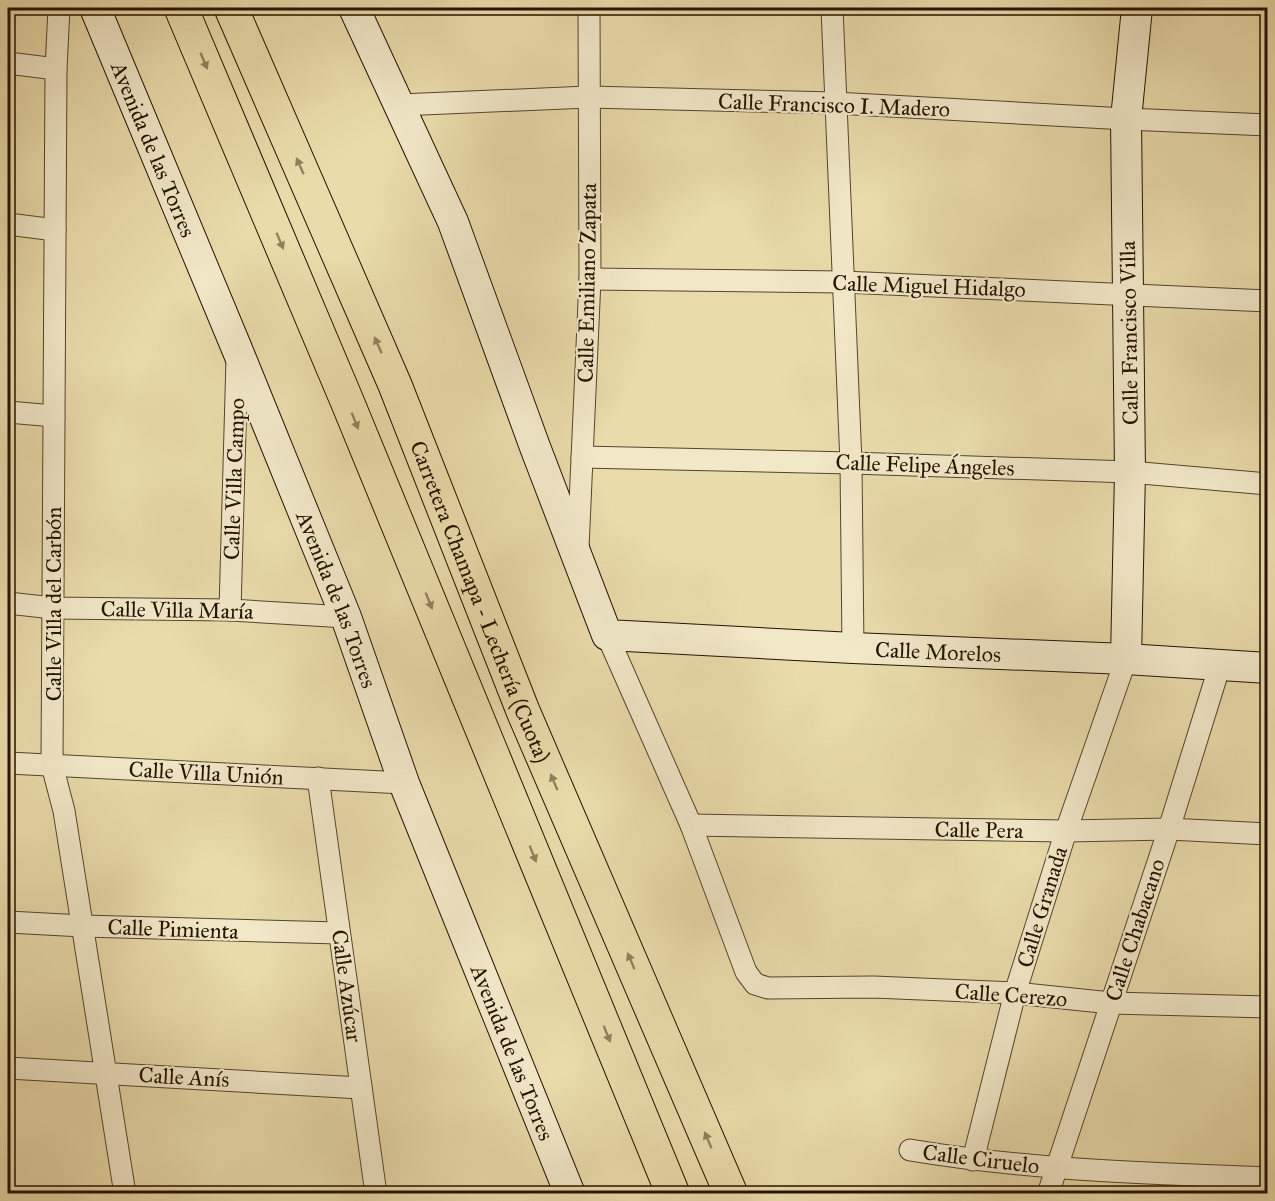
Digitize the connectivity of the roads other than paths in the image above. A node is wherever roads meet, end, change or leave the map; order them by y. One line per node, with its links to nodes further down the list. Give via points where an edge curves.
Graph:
1 (59, 8): 10 (street, Calle Villa del Carbón)
2 (95, 8): 22 (street, Avenida de las Torres)
3 (181, 8): 63 (highway, one-way to 63, via 347,400)
4 (231, 8): 64 (highway, Carretera Chamapa - Lechería (Cuota), one-way to 4, via 523,711 395,385)
5 (354, 8): 13 (street)
6 (589, 8): 11 (street, Calle Emiliano Zapata)
7 (832, 8): 12 (street)
8 (1137, 8): 14 (street, Calle Francisco Villa)
9 (8, 63): 10 (street)
10 (56, 69): 17 (street, Calle Villa del Carbón)
11 (588, 96): 12 (street, Calle Francisco I. Madero); 13 (street, Calle Francisco I. Madero); 18 (street, Calle Emiliano Zapata)
12 (835, 103): 14 (street, Calle Francisco I. Madero); 19 (street)
13 (399, 105): 29 (street, via 453,222)
14 (1126, 119): 15 (street, Calle Francisco I. Madero); 20 (street, Calle Francisco Villa)
15 (1268, 125)
16 (8, 224): 17 (street)
17 (55, 230): 24 (street, Calle Villa del Carbón)
18 (591, 279): 19 (street, Calle Miguel Hidalgo); 25 (street, Calle Emiliano Zapata)
19 (843, 282): 20 (street, Calle Miguel Hidalgo); 26 (street)
20 (1128, 294): 21 (street, Calle Miguel Hidalgo); 27 (street, Calle Francisco Villa)
21 (1268, 301)
22 (237, 349): 32 (street, Calle Villa Campo); 33 (street, Avenida de las Torres)
23 (8, 412): 24 (street)
24 (54, 416): 31 (street, Calle Villa del Carbón)
25 (582, 457): 26 (street, Calle Felipe Ángeles); 29 (street, Calle Emiliano Zapata)
26 (851, 463): 27 (street, Calle Felipe Ángeles); 35 (street)
27 (1130, 472): 28 (street, Calle Felipe Ángeles); 36 (street, Calle Francisco Villa)
28 (1268, 484)
29 (577, 557): 34 (street)
30 (8, 603): 31 (street, Calle Villa María)
31 (53, 608): 32 (street, Calle Villa María); 40 (street, Calle Villa del Carbón)
32 (230, 610): 33 (street, Calle Villa María)
33 (346, 617): 42 (street, Avenida de las Torres)
34 (607, 635): 35 (street, Calle Morelos); 43 (street)
35 (853, 648): 36 (street, Calle Morelos)
36 (1126, 659): 37 (street, Calle Morelos); 45 (street, Calle Granada)
37 (1221, 665): 38 (street, Calle Morelos); 44 (street, Calle Chabacano)
38 (1268, 668)
39 (8, 763): 40 (street, Calle Villa Unión)
40 (52, 765): 41 (street, Calle Villa Unión); 48 (street, Calle Villa del Carbón, via 64,811)
41 (318, 778): 42 (street, Calle Villa Unión); 49 (street, Calle Azúcar)
42 (404, 783): 62 (street, Avenida de las Torres)
43 (691, 825): 45 (street, Calle Pera); 50 (street, Calle Cerezo, via 746,972 755,984 768,988 874,987)
44 (1169, 829): 45 (street, Calle Pera); 46 (street, Calle Pera); 51 (street, Calle Chabacano)
45 (1066, 831): 50 (street, Calle Granada)
46 (1268, 834)
47 (8, 922): 48 (street, Calle Pimienta)
48 (83, 926): 49 (street, Calle Pimienta); 54 (street, Calle Villa del Carbón)
49 (339, 933): 55 (street, Calle Azúcar)
50 (1015, 993): 51 (street, Calle Cerezo); 57 (street, Calle Granada)
51 (1111, 1002): 52 (street, Calle Cerezo); 58 (street, Calle Chabacano)
52 (1268, 1007)
53 (8, 1068): 54 (street, Calle Anís)
54 (106, 1073): 55 (street, Calle Anís); 60 (street, Calle Villa del Carbón)
55 (361, 1088): 61 (street, Calle Azúcar)
56 (910, 1149): 57 (street, Calle Ciruelo)
57 (973, 1160): 58 (street, Calle Ciruelo)
58 (1056, 1169): 59 (street, Calle Ciruelo); 65 (street, Calle Chabacano)
59 (1268, 1178)
60 (125, 1194)
61 (376, 1194)
62 (570, 1194)
63 (673, 1194)
64 (731, 1194)
65 (1048, 1194)

